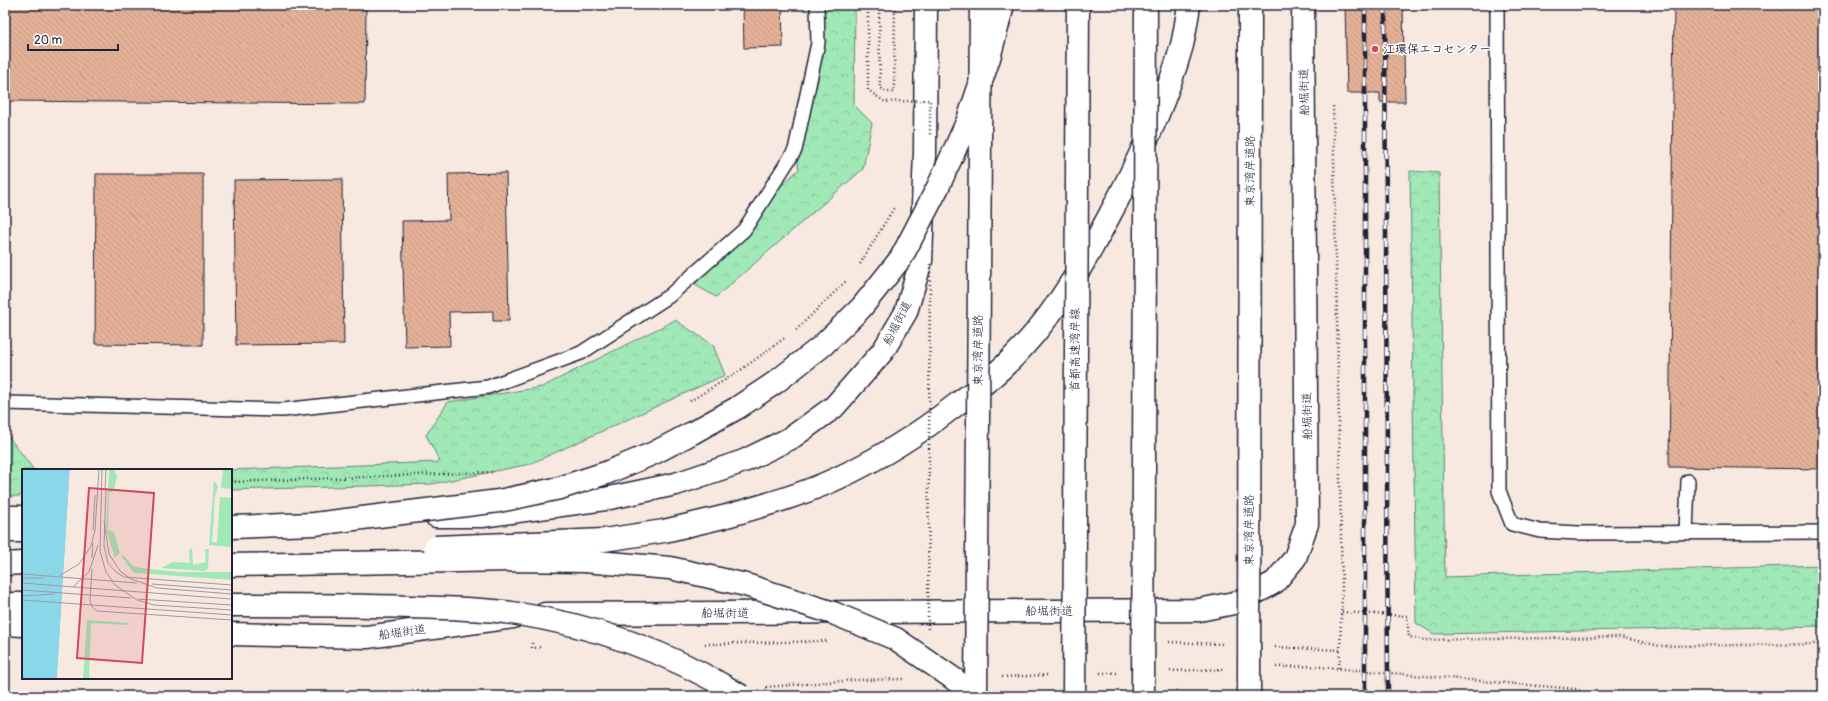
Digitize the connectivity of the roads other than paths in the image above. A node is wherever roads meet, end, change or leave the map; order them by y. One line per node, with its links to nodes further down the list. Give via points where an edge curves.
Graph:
1 (817, 5): 11 (lane, via 818,43 795,150 744,230 669,296 581,353 488,387 282,410)
2 (926, 5): 15 (main road, 船堀街道, via 922,261 906,312 883,351 834,407 791,438 744,461 676,484 605,499 482,516)
3 (981, 5): 34 (main road, 東京湾岸道路, bridge)
4 (1003, 5): 16 (main road, bridge, via 989,58 968,120 938,187 901,258 861,308 822,346 776,382 737,408 654,452 606,473 560,488 498,501 321,523)
5 (1078, 5): 35 (main road, 首都高速湾岸線, bridge)
6 (1146, 5): 36 (main road, bridge)
7 (1190, 5): 21 (main road, bridge, via 1182,44 1164,102 1131,176 1057,304 1021,349 988,382 887,453 837,478 782,500 656,532 604,540)
8 (1250, 5): 37 (main road, 東京湾岸道路, bridge)
9 (1303, 5): 32 (main road, 船堀街道, via 1307,524 1295,558 1275,582 1239,602 1199,610 530,614 367,637)
10 (1497, 5): 20 (lane, via 1499,491 1512,524 1540,531)
11 (5, 402)
12 (1688, 481): 20 (lane)
13 (5, 517): 14 (main road)
14 (22, 517)
15 (232, 517)
16 (232, 527)
17 (5, 531): 18 (main road)
18 (22, 531)
19 (1823, 532): 20 (lane)
20 (1686, 533)
21 (232, 555)
22 (22, 563): 23 (main road)
23 (5, 564)
24 (232, 565): 34 (main road, bridge, via 511,560 584,561 670,568 746,585 833,613 889,636)
25 (5, 569): 26 (main road)
26 (22, 569)
27 (5, 604): 28 (main road)
28 (22, 604)
29 (232, 605): 33 (main road, bridge, via 371,606 511,613 575,625 619,638 663,654 712,678)
30 (5, 624): 31 (main road)
31 (22, 625)
32 (232, 634)
33 (741, 696)
34 (975, 696)
35 (1074, 696)
36 (1144, 696)
37 (1249, 696)

